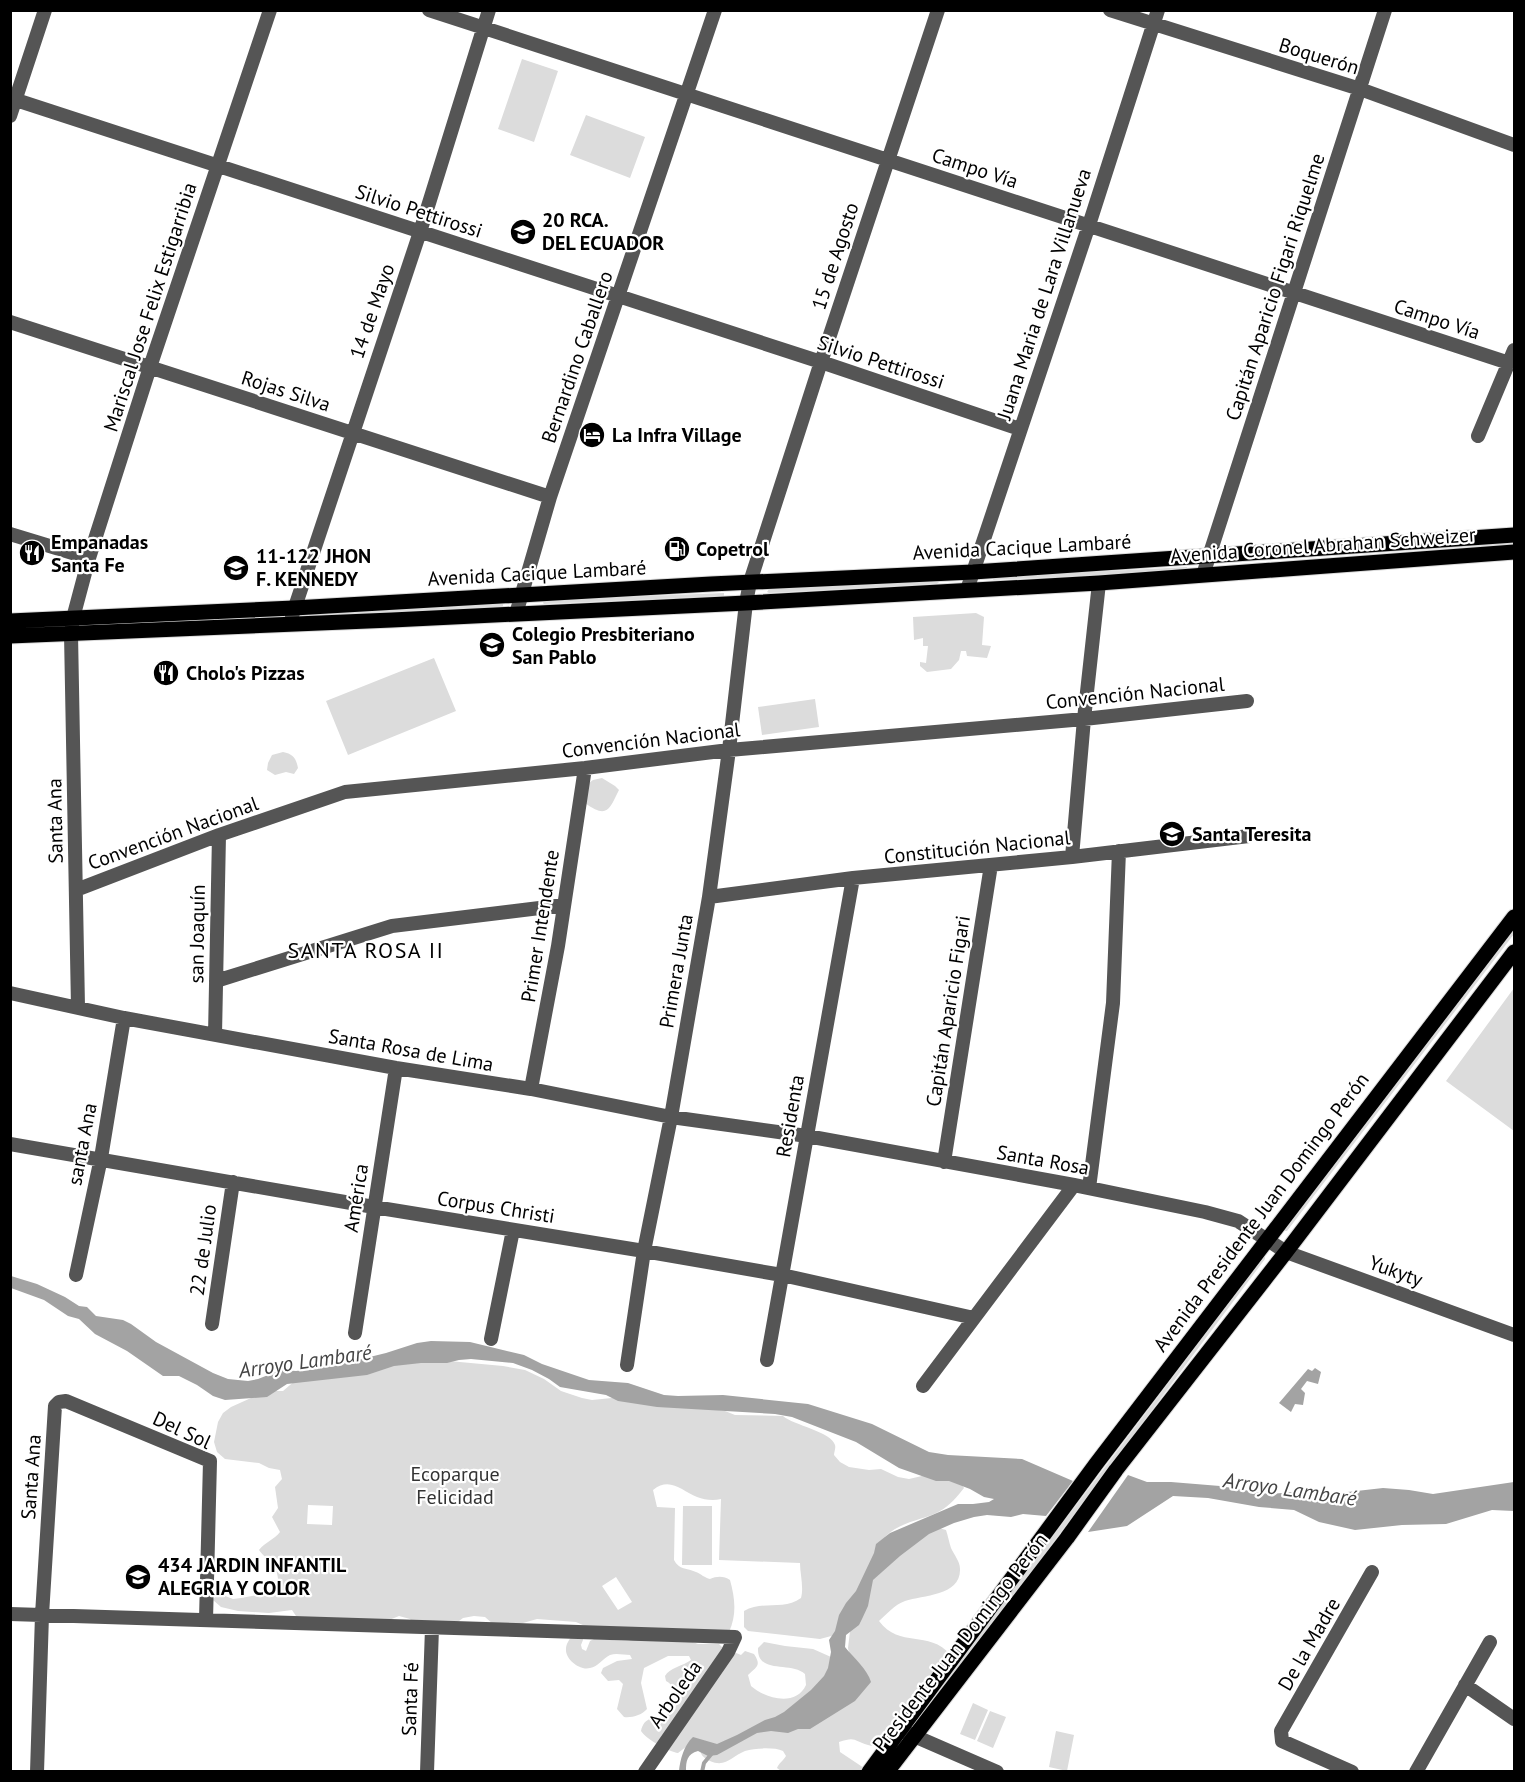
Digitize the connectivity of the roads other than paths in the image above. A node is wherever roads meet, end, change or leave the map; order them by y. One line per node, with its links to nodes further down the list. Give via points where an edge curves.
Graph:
1 (45, 10): 14 (street)
2 (270, 10): 18 (street, Mariscal Jose Felix Estigarribia)
3 (429, 10): 11 (street, Campo Vía)
4 (489, 10): 11 (street, 14 de Mayo)
5 (715, 10): 13 (street, Bernardino Caballero)
6 (938, 10): 17 (street, 15 de Agosto)
7 (1110, 10): 10 (street, Boquerón)
8 (1158, 10): 10 (street, Juana Maria de Lara Villanueva)
9 (1385, 10): 12 (street, Capitán Aparicio Figari Riquelme)
10 (1153, 24): 12 (street, Boquerón); 19 (street, Juana Maria de Lara Villanueva)
11 (483, 28): 13 (street, Campo Vía); 20 (street, 14 de Mayo)
12 (1360, 89): 16 (street, Boquerón); 21 (street, Capitán Aparicio Figari Riquelme)
13 (687, 94): 17 (street, Campo Vía); 22 (street, Bernardino Caballero)
14 (13, 99): 15 (street); 18 (street, Silvio Pettirossi)
15 (10, 116)
16 (1515, 145)
17 (888, 160): 19 (street, Campo Vía); 25 (street, 15 de Agosto)
18 (217, 166): 20 (street, Silvio Pettirossi); 27 (street, Mariscal Jose Felix Estigarribia)
19 (1089, 225): 21 (street, Campo Vía); 28 (street, Juana Maria de Lara Villanueva)
20 (420, 232): 22 (street, Silvio Pettirossi); 29 (street, 14 de Mayo)
21 (1294, 292): 26 (street, Campo Vía); 35 (street, Capitán Aparicio Figari Riquelme)
22 (619, 296): 25 (street, Silvio Pettirossi); 31 (street, Bernardino Caballero)
23 (10, 322): 27 (street, Rojas Silva)
24 (1515, 350): 26 (street)
25 (821, 362): 28 (street, Silvio Pettirossi); 39 (street, 15 de Agosto)
26 (1509, 363): 30 (street)
27 (150, 368): 29 (street, Rojas Silva); 36 (street, Mariscal Jose Felix Estigarribia)
28 (1020, 429): 37 (street, Juana Maria de Lara Villanueva)
29 (351, 433): 31 (street, Rojas Silva); 44 (street, 14 de Mayo)
30 (1478, 436)
31 (550, 498): 42 (street, Bernardino Caballero)
32 (10, 534): 36 (street)
33 (1515, 535): 35 (main road, Avenida Coronel Abrahan Schweizer)
34 (1515, 552): 38 (main road, Avenida Coronel Abrahan Schweizer)
35 (1209, 557): 37 (main road, Avenida Cacique Lambaré); 38 (street, Capitán Aparicio Figari Riquelme)
36 (89, 558): 46 (street, Mariscal Jose Felix Estigarribia)
37 (973, 572): 39 (main road, Avenida Cacique Lambaré); 41 (street, Juana Maria de Lara Villanueva)
38 (1203, 575): 40 (main road, Avenida Coronel Abrahan Schweizer)
39 (750, 582): 42 (main road, Avenida Cacique Lambaré); 43 (street, Primera Junta)
40 (1099, 582): 41 (main road, Avenida Cacique Lambaré); 52 (street)
41 (967, 590): 43 (main road, Avenida Cacique Lambaré)
42 (521, 594): 44 (main road, Avenida Cacique Lambaré); 45 (street, Bernardino Caballero)
43 (746, 603): 45 (main road, Avenida Cacique Lambaré); 53 (street, Primera Junta)
44 (294, 608): 46 (main road, Avenida Cacique Lambaré); 48 (street, 14 de Mayo)
45 (516, 614): 48 (main road, Avenida Cacique Lambaré)
46 (73, 618): 47 (main road, Avenida Cacique Lambaré); 49 (street)
47 (10, 621)
48 (290, 624): 49 (main road, Avenida Cacique Lambaré)
49 (71, 634): 50 (main road, Avenida Cacique Lambaré); 61 (street, Santa Ana)
50 (10, 636)
51 (1247, 700): 52 (street, Convención Nacional)
52 (1084, 718): 53 (street, Convención Nacional); 58 (street)
53 (729, 750): 54 (street, Convención Nacional); 62 (street, Primera Junta)
54 (585, 768): 55 (street, Convención Nacional, via 345,792); 63 (street, Primer Intendente)
55 (219, 835): 61 (street, Convención Nacional); 66 (street, san Joaquín)
56 (1248, 836): 57 (street, Constitución Nacional)
57 (1119, 851): 58 (street, Constitución Nacional); 80 (street, via 1113,1003)
58 (1072, 857): 59 (street, Constitución Nacional)
59 (991, 865): 60 (street, Constitución Nacional); 77 (street, Capitán Aparicio Figari)
60 (853, 878): 62 (street, Constitución Nacional); 74 (street, Residenta)
61 (76, 890): 68 (street, Santa Ana)
62 (709, 897): 73 (street, Primera Junta)
63 (564, 905): 66 (street, via 392,926); 72 (street, Primer Intendente)
64 (1515, 917): 83 (main road, Avenida Presidente Juan Domingo Perón)
65 (1515, 952): 85 (main road)
66 (216, 981): 70 (street, san Joaquín)
67 (10, 993): 68 (street, Santa Rosa de Lima)
68 (78, 1007): 69 (street, Santa Rosa de Lima)
69 (124, 1018): 70 (street, Santa Rosa de Lima); 76 (street, santa Ana)
70 (215, 1035): 71 (street, Santa Rosa de Lima)
71 (396, 1068): 72 (street, Santa Rosa de Lima); 81 (street, América)
72 (531, 1089): 73 (street, Santa Rosa de Lima)
73 (671, 1117): 74 (street, Santa Rosa de Lima); 84 (street, Primera Junta)
74 (807, 1136): 77 (street, Santa Rosa); 87 (street, Residenta)
75 (10, 1144): 76 (street, Corpus Christi)
76 (101, 1158): 78 (street, Corpus Christi); 86 (street, santa Ana)
77 (944, 1162): 79 (street, Santa Rosa)
78 (233, 1182): 81 (street, Corpus Christi); 89 (street, 22 de Julio)
79 (1074, 1185): 80 (street, Santa Rosa); 88 (street)
80 (1089, 1188): 83 (street, Santa Rosa, via 1238,1221)
81 (374, 1207): 82 (street, Corpus Christi); 90 (street, América)
82 (513, 1230): 84 (street, Corpus Christi); 92 (street)
83 (1267, 1239): 85 (street, Yukyty); 97 (main road, Avenida Presidente Juan Domingo Perón)
84 (644, 1251): 87 (street, Corpus Christi); 94 (street, Primera Junta)
85 (1286, 1252): 91 (street, Yukyty); 106 (main road, Presidente Juan Domingo Perón, via 1067,1538)
86 (75, 1275)
87 (782, 1275): 88 (street, Corpus Christi); 93 (street, Residenta)
88 (974, 1318): 95 (street)
89 (212, 1324)
90 (355, 1333)
91 (1515, 1335)
92 (491, 1339)
93 (767, 1360)
94 (627, 1365)
95 (923, 1386)
96 (59, 1402): 100 (street, Santa Ana, via 55,1406); 101 (street, Del Sol, via 66,1401 210,1461)
97 (1044, 1535): 106 (main road, Presidente Juan Domingo Perón)
98 (1372, 1572): 113 (street, De la Madre, via 1281,1731 1282,1741)
99 (10, 1614): 100 (street)
100 (42, 1615): 101 (street); 107 (street, Santa Ana)
101 (206, 1620): 102 (street)
102 (432, 1628): 108 (street, Santa Fé); 109 (street, Arboleda, via 735,1637)
103 (1490, 1642): 104 (street)
104 (1465, 1685): 105 (street); 114 (street)
105 (1515, 1719)
106 (906, 1733): 110 (main road, Presidente Juan Domingo Perón); 111 (main road, Presidente Juan Domingo Perón); 112 (street)
107 (37, 1772)
108 (427, 1772)
109 (645, 1772)
110 (869, 1772)
111 (887, 1772)
112 (997, 1772)
113 (1352, 1772)
114 (1416, 1772)

